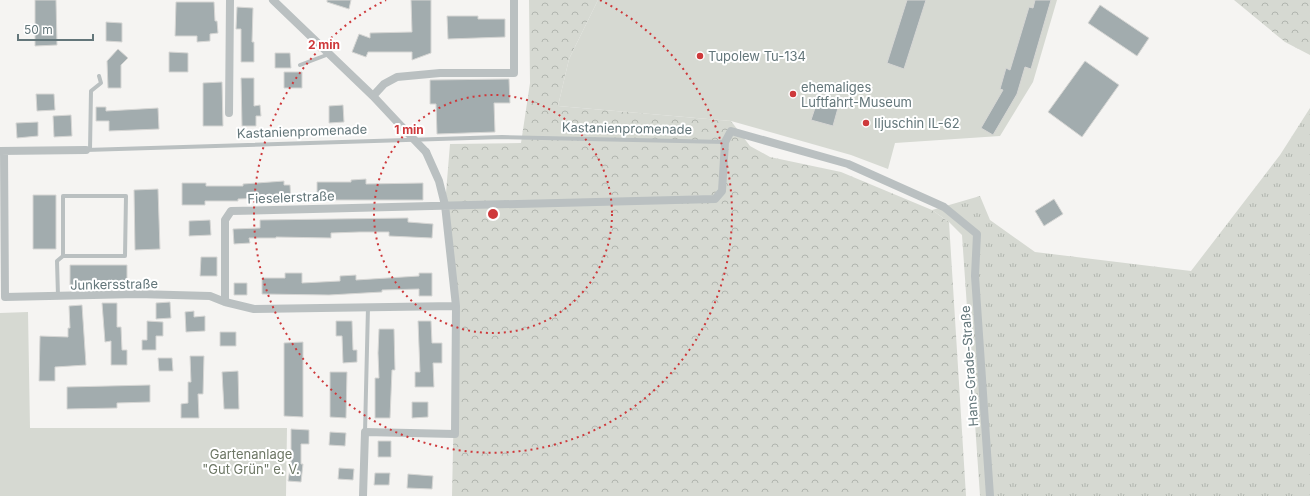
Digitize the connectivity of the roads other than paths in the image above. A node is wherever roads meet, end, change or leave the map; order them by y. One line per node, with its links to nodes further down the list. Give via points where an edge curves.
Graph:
1 (230, 0): 8 (street)
2 (273, 0): 4 (street)
3 (514, 0): 7 (street, via 514,73 440,73 397,77 384,84)
4 (329, 54): 5 (lane); 7 (street)
5 (300, 65)
6 (99, 76): 10 (lane, via 100,83 91,91)
7 (373, 96): 12 (street, bridge, via 426,152 439,181)
8 (229, 114)
9 (725, 142): 10 (lane, Kastanienpromenade, via 502,137); 12 (street, via 722,190 715,199); 21 (street, Hans-Grade-Straße, via 731,131 848,164 944,207 978,234 975,276)
10 (88, 150): 11 (street, Kastanienpromenade)
11 (2, 151): 15 (street, Junkersstraße)
12 (445, 205): 16 (street, Fieselerstraße, via 231,211 225,220); 17 (street)
13 (63, 256): 13 (lane, via 64,196 126,196 125,256); 14 (lane, via 57,261)
14 (58, 296): 15 (street, Junkersstraße); 16 (street, Junkersstraße, via 210,296)
15 (2, 297)
16 (225, 302): 18 (street, Junkersstraße, via 254,309)
17 (456, 306): 18 (street, Junkersstraße); 19 (street, via 454,434)
18 (368, 307): 19 (lane)
19 (365, 432): 20 (street)
20 (363, 496)
21 (990, 496)

